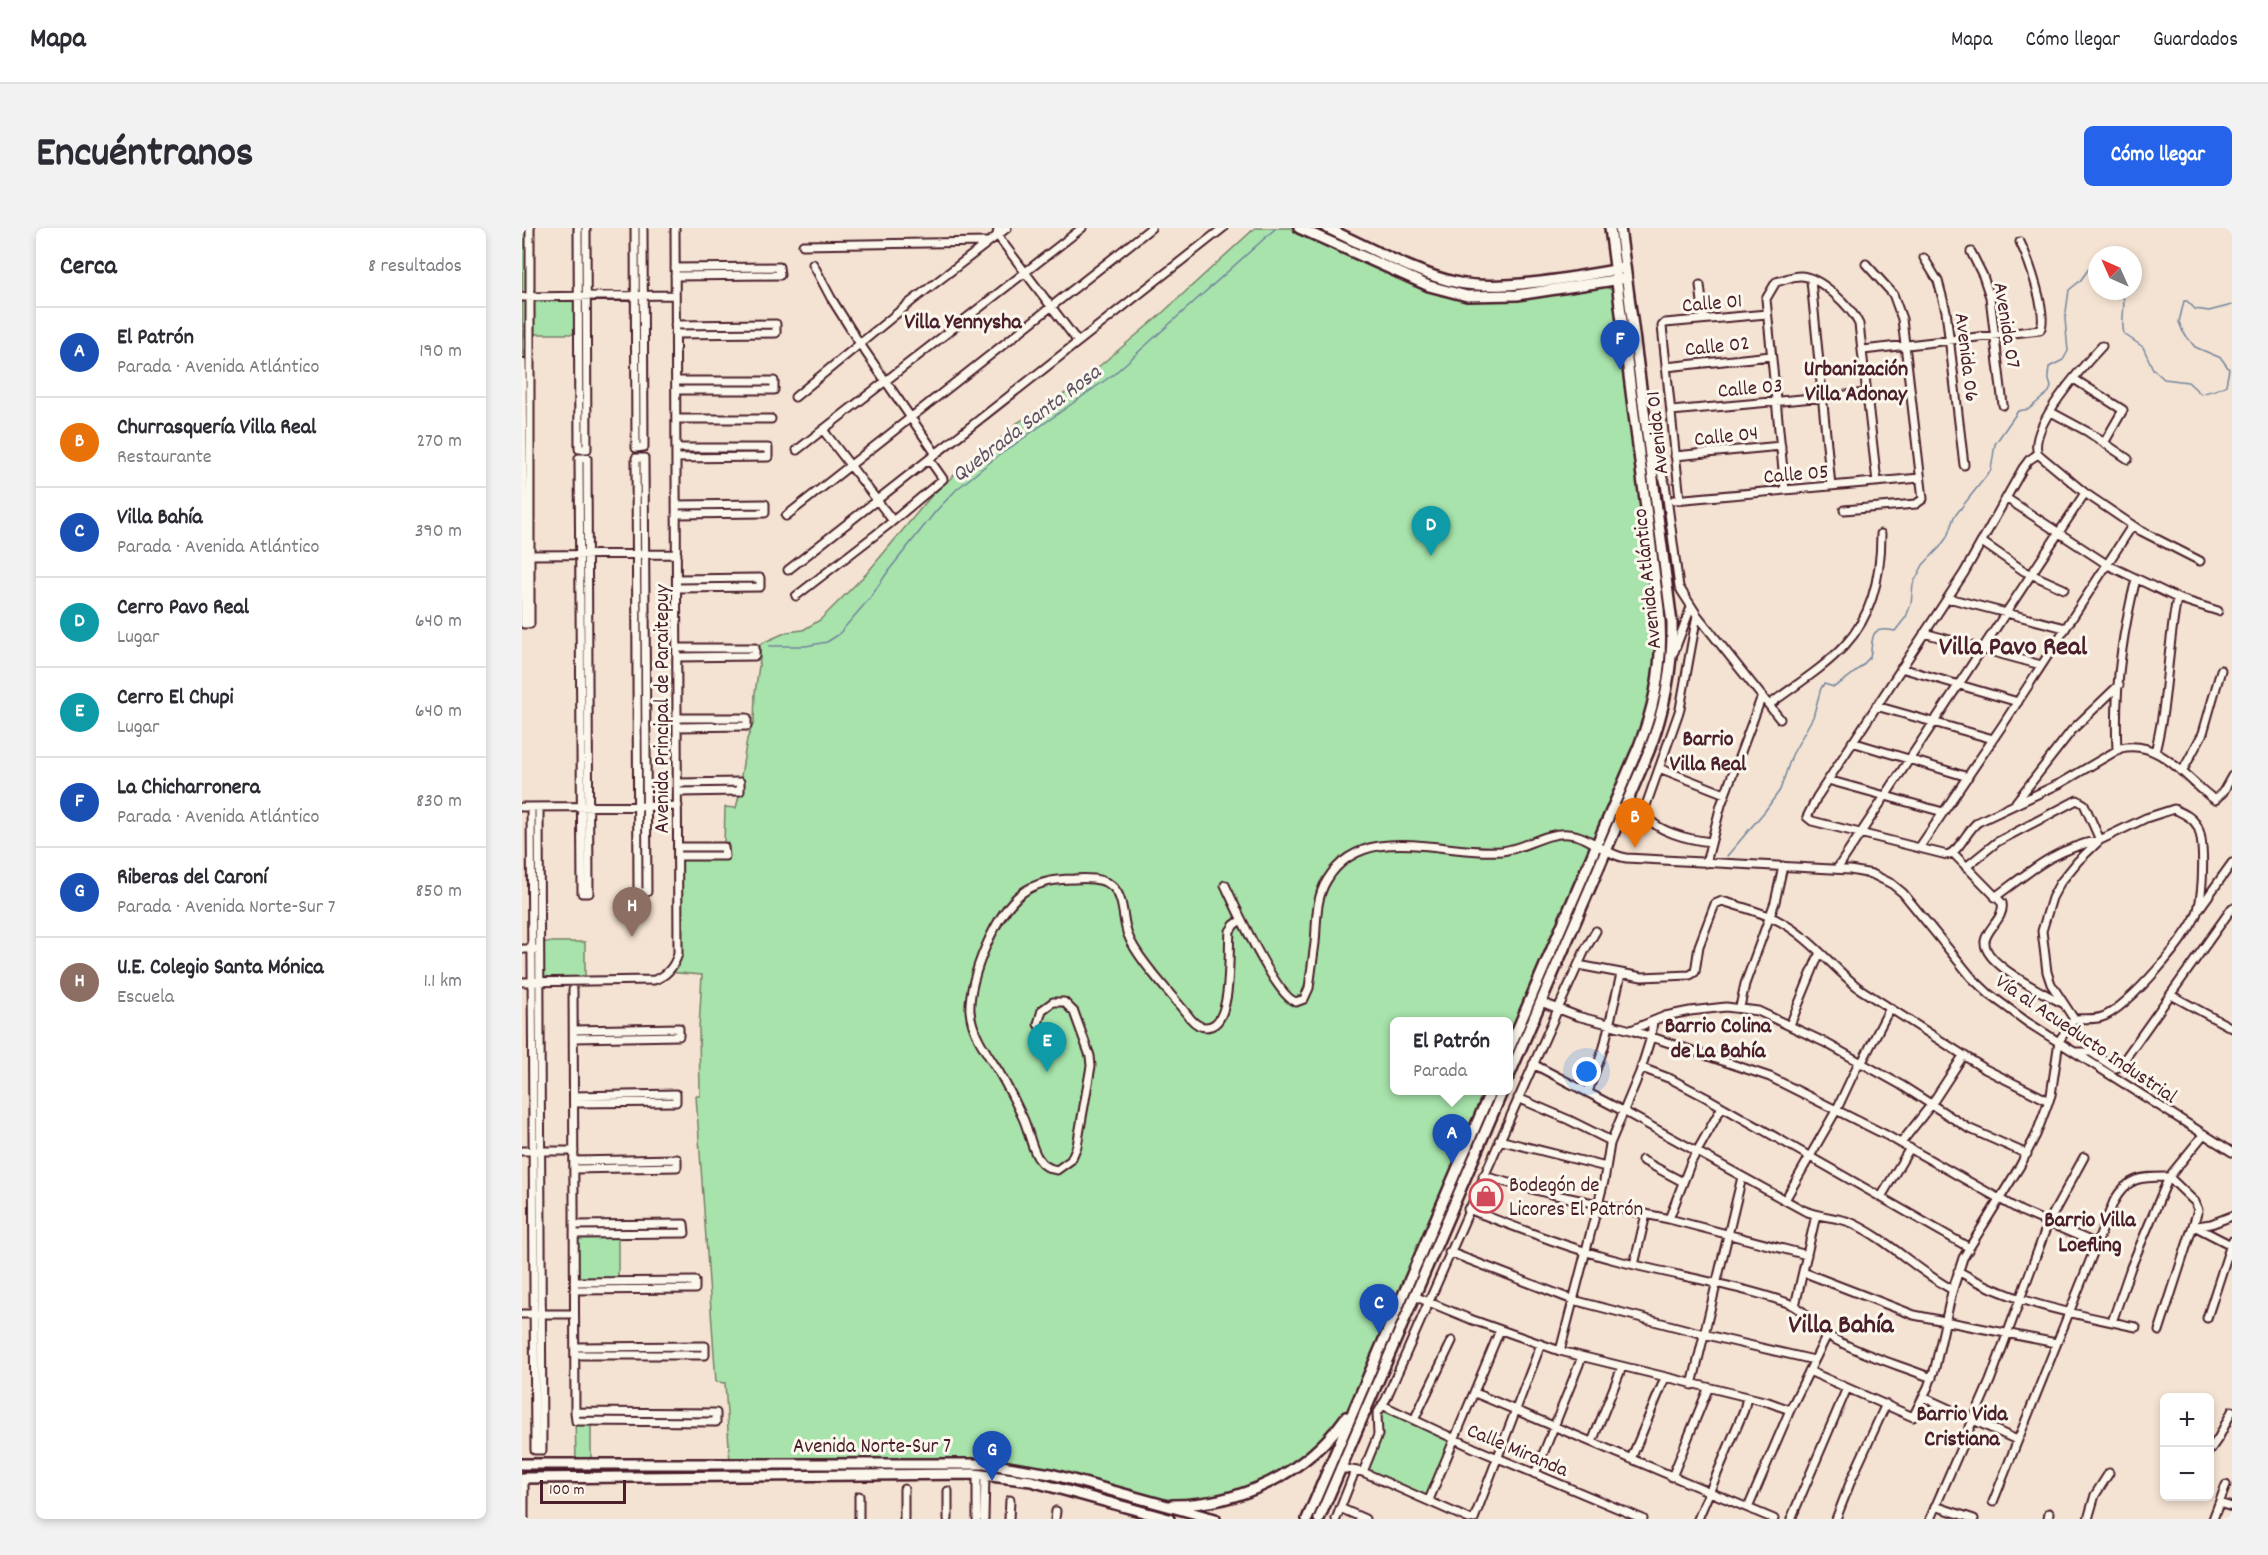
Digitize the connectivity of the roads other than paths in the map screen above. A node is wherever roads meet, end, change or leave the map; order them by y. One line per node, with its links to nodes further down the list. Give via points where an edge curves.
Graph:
1 (530, 228): 34 (street)
2 (578, 228): 35 (street)
3 (586, 228): 36 (street)
4 (635, 228): 31 (street)
5 (643, 228): 32 (street)
6 (675, 228): 24 (street, Avenida Principal de Paraitepuy)
7 (1007, 228): 15 (street)
8 (1082, 228): 25 (street)
9 (1151, 228): 38 (street)
10 (1223, 228): 47 (street)
11 (1299, 228): 29 (main road, via 1419,282 1456,294 1504,296)
12 (1327, 228): 26 (main road, via 1434,275 1462,283 1507,284)
13 (1610, 228): 20 (main road, Avenida Atlántico)
14 (1620, 228): 27 (main road, Avenida Atlántico)
15 (998, 232): 16 (street); 25 (street)
16 (988, 242): 18 (street); 48 (street)
17 (2020, 242): 45 (street, via 2028,257 2043,324 2040,330)
18 (803, 245)
19 (1971, 252): 45 (street, Avenida 07, via 1988,287)
20 (1613, 255): 26 (main road); 27 (main road, Avenida Atlántico)
21 (1924, 258): 46 (street, Avenida 06, via 1941,291)
22 (813, 264): 48 (street)
23 (1866, 264): 49 (street, via 1896,300)
24 (675, 272): 24 (street, via 780,275 779,267); 33 (street, Avenida Principal de Paraitepuy)
25 (1024, 272): 38 (street); 57 (street)
26 (1601, 272): 27 (main road)
27 (1621, 274): 29 (main road); 37 (main road, Avenida Atlántico); 79 (main road, Avenida Atlántico)
28 (1811, 280): 39 (street, via 1799,276 1776,282 1767,299); 51 (street, via 1835,294 1850,310 1859,324); 61 (street)
29 (1598, 283): 37 (main road, via 1608,286)
30 (1700, 285): 41 (street)
31 (635, 295): 32 (street); 32 (street, via 636,448 644,447); 36 (street)
32 (644, 295): 33 (street)
33 (675, 295): 42 (street, Avenida Principal de Paraitepuy)
34 (526, 296): 35 (street); 69 (street)
35 (578, 296): 36 (street); 40 (street)
36 (587, 296): 40 (street)
37 (1619, 297): 166 (main road, Avenida Atlántico, via 1662,650 1649,721)
38 (1051, 307): 47 (street); 66 (street)
39 (1767, 314): 41 (street, Calle 01); 52 (street)
40 (583, 315): 40 (street, via 579,449 587,449)
41 (1704, 319): 43 (street, Calle 01, via 1665,323)
42 (675, 325): 44 (street, Avenida Principal de Paraitepuy); 44 (street, via 776,324 776,333)
43 (1662, 327): 54 (street, Avenida 01)
44 (675, 334): 56 (street, Avenida Principal de Paraitepuy)
45 (1995, 336): 46 (street); 63 (street, Avenida 07)
46 (1951, 340): 49 (street); 83 (street, Avenida 06)
47 (1078, 342): 75 (street)
48 (860, 344): 57 (street); 60 (street)
49 (1906, 345): 51 (street); 84 (street)
50 (2102, 346): 55 (street)
51 (1863, 350): 59 (street)
52 (1771, 357): 54 (street, Calle 02); 62 (street)
53 (522, 362): 69 (street)
54 (1666, 367): 64 (street, Avenida 01)
55 (2074, 379): 65 (street); 71 (street, via 2123,410)
56 (676, 381): 58 (street, Avenida Principal de Paraitepuy); 58 (street, via 774,381 774,390)
57 (885, 381): 66 (street); 70 (street)
58 (676, 390): 67 (street, Avenida Principal de Paraitepuy)
59 (1868, 393): 61 (street, Calle 03); 85 (street)
60 (795, 397)
61 (1821, 397): 62 (street, Calle 03); 88 (street)
62 (1776, 402): 64 (street, Calle 03); 72 (street)
63 (2003, 405)
64 (1671, 411): 77 (street, Avenida 01)
65 (2051, 412): 71 (street); 76 (street, via 2037,437)
66 (910, 418): 75 (street); 82 (street)
67 (676, 419): 68 (street); 73 (street, Avenida Principal de Paraitepuy)
68 (771, 419)
69 (525, 421): 99 (street); 107 (street)
70 (823, 430): 74 (street); 82 (street)
71 (2104, 442): 81 (street)
72 (1781, 446): 77 (street, Calle 04); 89 (street)
73 (676, 448): 78 (street, Avenida Principal de Paraitepuy); 78 (street, via 768,448 768,457)
74 (797, 450)
75 (936, 454): 80 (street)
76 (2038, 454): 90 (street); 91 (street, via 2026,463)
77 (1675, 456): 87 (street, Avenida 01)
78 (676, 458): 94 (street, Avenida Principal de Paraitepuy)
79 (1650, 458): 86 (street); 128 (main road, Avenida Atlántico, via 1672,623)
80 (929, 459): 92 (street); 98 (street, via 943,478)
81 (2128, 459)
82 (850, 465): 92 (street); 97 (street)
83 (1965, 465)
84 (1920, 478): 85 (street, Calle 05); 95 (street, via 1923,497 1916,504)
85 (1877, 482): 88 (street, Calle 05)
86 (1665, 483): 87 (street); 119 (street, via 1679,586)
87 (1678, 483): 93 (street, Avenida 01)
88 (1831, 486): 89 (street, Calle 05)
89 (1785, 490): 93 (street, Calle 05)
90 (2085, 493): 100 (street); 101 (street)
91 (2006, 498): 101 (street); 103 (street)
92 (877, 500): 98 (street); 110 (street)
93 (1677, 500)
94 (676, 505): 96 (street, Avenida Principal de Paraitepuy); 96 (street, via 765,504 765,513)
95 (1844, 510)
96 (676, 514): 106 (street, Avenida Principal de Paraitepuy)
97 (786, 516)
98 (893, 521): 116 (street)
99 (523, 526): 107 (street)
100 (2132, 526): 108 (street); 109 (street)
101 (2059, 533): 109 (street); 111 (street)
102 (1881, 534): 136 (street, via 1879,576 1858,627 1840,651)
103 (1982, 542): 111 (street); 117 (street)
104 (584, 554): 104 (street, via 587,458 579,458); 105 (street); 107 (street); 161 (street)
105 (641, 554): 105 (street, via 644,458 636,458); 106 (street); 157 (street)
106 (677, 554): 112 (street, Avenida Principal de Paraitepuy)
107 (525, 555): 107 (street, via 524,624 530,624)
108 (2200, 561)
109 (2108, 565): 113 (street); 123 (street)
110 (788, 570)
111 (2031, 575): 115 (street); 121 (street)
112 (677, 579): 114 (street, Avenida Principal de Paraitepuy); 114 (street, via 760,579 760,587)
113 (2136, 579): 118 (street); 132 (street, via 2126,621)
114 (677, 588): 125 (street, Avenida Principal de Paraitepuy)
115 (2064, 589)
116 (796, 596)
117 (1948, 598): 121 (street); 124 (street)
118 (2177, 598): 120 (street); 145 (street)
119 (1691, 607): 122 (street); 128 (street)
120 (2218, 611)
121 (2007, 613): 123 (street); 126 (street)
122 (1697, 615): 134 (street); 147 (street, via 1684,694)
123 (2065, 628): 129 (street)
124 (1924, 633): 126 (street); 130 (street)
125 (677, 648): 127 (street, Avenida Principal de Paraitepuy); 127 (street, via 755,648 755,657)
126 (1982, 650): 129 (street); 133 (street)
127 (677, 657): 138 (street, Avenida Principal de Paraitepuy)
128 (1672, 658): 169 (main road, Avenida Atlántico, via 1657,730)
129 (2041, 665): 135 (street)
130 (1901, 668): 133 (street); 137 (street)
131 (2221, 670): 148 (street, via 2201,739)
132 (2119, 685): 144 (street); 156 (street, via 2072,730)
133 (1958, 686): 135 (street); 140 (street)
134 (1762, 696): 136 (street); 154 (street)
135 (2018, 702): 142 (street)
136 (1769, 705): 139 (street)
137 (1876, 706): 140 (street); 143 (street)
138 (677, 718): 141 (street, Avenida Principal de Paraitepuy); 141 (street, via 747,718 747,726)
139 (1780, 719)
140 (1934, 723): 142 (street); 146 (street)
141 (677, 727): 152 (street, Avenida Principal de Paraitepuy)
142 (1993, 739): 150 (street)
143 (1852, 742): 146 (street); 151 (street)
144 (2117, 750): 145 (street, via 2132,747); 156 (street, via 2061,783)
145 (2155, 752): 148 (street)
146 (1910, 759): 150 (street); 155 (street)
147 (1659, 768): 154 (street); 165 (street, via 1645,815 1675,834)
148 (2182, 772): 149 (street, via 2215,800)
149 (2232, 776)
150 (1968, 777): 162 (street)
151 (1828, 780): 155 (street); 163 (street, via 1807,817)
152 (678, 783): 153 (street, Avenida Principal de Paraitepuy); 153 (street, via 740,782 741,791)
153 (678, 792): 158 (street, Avenida Principal de Paraitepuy)
154 (1725, 794): 165 (street)
155 (1886, 796): 162 (street); 163 (street)
156 (2014, 804): 170 (street, via 1973,826)
157 (642, 806): 157 (street, via 638,892 646,892); 158 (street); 161 (street)
158 (678, 806): 167 (street, Avenida Principal de Paraitepuy)
159 (522, 807): 160 (street)
160 (535, 807): 161 (street); 185 (street)
161 (585, 807): 161 (street, via 582,893 589,893)
162 (1943, 812): 168 (street)
163 (1861, 834): 168 (street); 176 (street)
164 (2100, 840): 175 (street, via 2084,804 2077,800 1997,842); 178 (street, via 2077,844 2055,854); 180 (street, via 2174,809 2187,814 2197,824 2202,838); 194 (street, via 2060,883 2042,931 2047,972)
165 (1711, 842): 172 (street)
166 (1597, 846): 169 (street); 182 (street, via 1580,836 1564,834 1504,850 1389,845 1361,850 1340,865 1324,884 1308,994 1300,1002 1290,1000 1281,991); 207 (main road, Avenida Atlántico)
167 (678, 848): 171 (street, Avenida Principal de Paraitepuy); 171 (street, via 724,847 725,856)
168 (1919, 848): 170 (street, via 1943,855)
169 (1606, 852): 172 (street, Vía al Acueducto Industrial, via 1626,858); 193 (main road, Avenida Atlántico)
170 (1953, 853): 175 (street)
171 (678, 856): 190 (street, Avenida Principal de Paraitepuy, via 678,948 667,972 647,981)
172 (1706, 863): 174 (street, Vía al Acueducto Industrial)
173 (2232, 863): 180 (street)
174 (1782, 866): 176 (street, Vía al Acueducto Industrial); 181 (street)
175 (1966, 867): 178 (street)
176 (1837, 869): 208 (street, Vía al Acueducto Industrial, via 1872,874 1898,888 1972,978 2000,1002)
177 (1225, 885): 182 (street)
178 (1995, 897): 194 (street, via 2003,907 1984,940 1986,950 1992,959 2027,984)
179 (2232, 908): 192 (street)
180 (2198, 911): 198 (street, via 2168,956 2132,996 2101,1018)
181 (1769, 917): 186 (street); 188 (street, via 1719,901 1702,936 1693,974); 195 (street)
182 (1241, 920): 205 (street, via 1230,931 1224,1012 1216,1024 1201,1027 1136,950 1126,930 1119,896 1111,885 1096,879 1066,879 1026,891 1004,914 976,970 970,993 971,1015 978,1038 1023,1118 1037,1158 1057,1170 1071,1160 1077,1146 1090,1061 1074,1012 1067,1004 1053,1002 1042,1010 1038,1024)
183 (1596, 931): 187 (street)
184 (522, 949): 185 (street)
185 (536, 949): 190 (street)
186 (1820, 952): 196 (street, via 1842,975); 201 (street)
187 (1578, 965): 188 (street); 197 (street)
188 (1621, 974): 200 (street)
189 (522, 982): 190 (street, Avenida Principal de Paraitepuy)
190 (536, 982): 231 (street)
191 (573, 990): 204 (street)
192 (2171, 995): 202 (street); 209 (street, via 2117,1068 2091,1052)
193 (1541, 1002): 197 (street); 213 (main road, Avenida Atlántico)
194 (2066, 1005): 198 (street)
195 (1740, 1007): 199 (street, via 1690,1011); 201 (street)
196 (1890, 1008): 210 (street); 211 (street)
197 (1558, 1009): 200 (street); 212 (street)
198 (2074, 1019): 208 (street)
199 (1653, 1021): 203 (street); 206 (street)
200 (1609, 1025): 203 (street); 215 (street)
201 (1790, 1025): 211 (street)
202 (2232, 1028)
203 (1631, 1030): 206 (street)
204 (573, 1034): 204 (street, via 679,1036 679,1028); 219 (street)
205 (1046, 1037)
206 (1652, 1037): 214 (street); 223 (street, via 1754,1070)
207 (1513, 1040)
208 (2059, 1041): 209 (street, Vía al Acueducto Industrial); 220 (street)
209 (2075, 1052): 225 (street, Vía al Acueducto Industrial)
210 (1963, 1056): 220 (street); 221 (street)
211 (1860, 1063): 221 (street); 223 (street)
212 (1533, 1064): 215 (street); 218 (street)
213 (1513, 1067)
214 (1642, 1068): 222 (street, via 1682,1084); 224 (street)
215 (1588, 1092): 224 (street)
216 (1489, 1095): 306 (main road)
217 (1501, 1095): 271 (main road)
218 (1518, 1098): 226 (street); 227 (street)
219 (574, 1100): 219 (street, via 676,1102 676,1094); 232 (street)
220 (2049, 1101): 235 (street)
221 (1932, 1105): 228 (street); 235 (street, via 1968,1128)
222 (1722, 1107): 233 (street); 237 (street)
223 (1837, 1109): 228 (street); 237 (street)
224 (1625, 1112): 227 (street); 233 (street)
225 (2204, 1134): 234 (street, Vía al Acueducto Industrial); 243 (street)
226 (1500, 1140): 240 (street); 241 (street)
227 (1611, 1141): 240 (street)
228 (1901, 1143): 229 (street)
229 (1910, 1148): 245 (street); 246 (street)
230 (522, 1151): 231 (street)
231 (537, 1151): 232 (street); 278 (street)
232 (574, 1151): 239 (street)
233 (1695, 1152): 242 (street); 244 (street)
234 (2232, 1152)
235 (2027, 1154): 246 (street)
236 (2084, 1157): 254 (street)
237 (1810, 1158): 245 (street); 247 (street)
238 (1642, 1160): 244 (street)
239 (574, 1165): 239 (street, via 677,1167 677,1159); 255 (street)
240 (1606, 1167): 248 (street)
241 (1483, 1176): 248 (street); 249 (street)
242 (1742, 1177): 247 (street); 258 (street)
243 (2169, 1177): 256 (street, via 2198,1206); 260 (street, via 2125,1184); 282 (street)
244 (1683, 1182): 253 (street)
245 (1881, 1197): 261 (street)
246 (1999, 1199): 254 (street); 261 (street)
247 (1785, 1200): 251 (street)
248 (1597, 1203): 250 (street); 262 (street)
249 (1468, 1209): 262 (street); 263 (street)
250 (1646, 1214): 253 (street); 265 (street)
251 (1816, 1215): 264 (street); 270 (street, via 1852,1223)
252 (2231, 1217): 256 (street)
253 (1670, 1220): 258 (street)
254 (2048, 1223): 260 (street); 272 (street)
255 (574, 1225): 257 (street); 257 (street, via 684,1224 685,1233)
256 (2194, 1226): 259 (street); 285 (street)
257 (574, 1234): 269 (street)
258 (1728, 1234): 264 (street); 268 (street)
259 (2231, 1243): 280 (street)
260 (2095, 1244): 276 (street)
261 (1968, 1247): 266 (street)
262 (1585, 1251): 265 (street); 273 (street)
263 (1449, 1252): 273 (street); 274 (street)
264 (1807, 1255): 267 (street)
265 (1634, 1265): 268 (street)
266 (1958, 1271): 270 (street); 272 (street)
267 (1803, 1272): 275 (street); 281 (street, via 1899,1310)
268 (1716, 1284): 275 (street); 286 (street)
269 (574, 1286): 269 (street, via 695,1289 695,1281); 279 (street)
270 (1953, 1290): 281 (street)
271 (1414, 1296): 274 (street); 323 (main road)
272 (2021, 1299): 276 (street); 287 (street)
273 (1573, 1300): 286 (street); 293 (street)
274 (1428, 1301): 284 (street); 308 (street)
275 (1795, 1306): 288 (street)
276 (2069, 1313): 282 (street); 290 (street)
277 (522, 1314): 278 (street)
278 (538, 1314): 278 (street, via 535,1450 542,1450); 279 (street)
279 (574, 1314): 292 (street)
280 (2207, 1318)
281 (1946, 1321): 287 (street); 299 (street)
282 (2112, 1322): 283 (street)
283 (2136, 1328)
284 (1500, 1330): 291 (street); 303 (street)
285 (2159, 1331)
286 (1703, 1334): 295 (street); 300 (street)
287 (2008, 1334): 290 (street); 314 (street)
288 (1827, 1335): 295 (street); 299 (street)
289 (1452, 1341): 313 (street)
290 (2056, 1343): 317 (street)
291 (1540, 1344): 293 (street); 309 (street)
292 (575, 1351): 292 (street, via 705,1355 705,1346); 312 (street)
293 (1560, 1351): 294 (street)
294 (1582, 1357): 296 (street); 315 (street)
295 (1814, 1360): 297 (street)
296 (1622, 1367): 298 (street); 318 (street)
297 (1809, 1371): 301 (street); 310 (street)
298 (1665, 1378): 300 (street); 321 (street)
299 (1932, 1378): 305 (street)
300 (1692, 1385): 302 (street)
301 (1847, 1388): 307 (street); 362 (street)
302 (1708, 1389): 304 (street); 328 (street)
303 (1475, 1393): 309 (street); 316 (street)
304 (1747, 1397): 310 (street); 333 (street)
305 (1923, 1397): 307 (street, via 1913,1417); 314 (street)
306 (1359, 1398): 339 (main road, via 1321,1446 1282,1476 1251,1491 1211,1502); 353 (main road)
307 (1886, 1404): 363 (street)
308 (1382, 1405): 313 (street, Calle Miranda); 324 (street, via 1376,1418 1378,1436)
309 (1516, 1410): 315 (street); 320 (street)
310 (1790, 1410): 343 (street)
311 (2232, 1411): 319 (street)
312 (575, 1412): 312 (street, via 576,1421 716,1422 716,1413)
313 (1414, 1420): 316 (street, Calle Miranda)
314 (1973, 1421): 317 (street); 340 (street)
315 (1555, 1426): 318 (street); 327 (street)
316 (1456, 1439): 320 (street, Calle Miranda); 336 (street)
317 (2017, 1440): 337 (street)
318 (1593, 1442): 321 (street)
319 (2212, 1447)
320 (1497, 1458): 327 (street, Calle Miranda); 358 (street)
321 (1631, 1459): 328 (street)
322 (522, 1464): 339 (main road, Avenida Norte-Sur 7, via 975,1463 1051,1474)
323 (1341, 1468): 324 (street); 354 (main road)
324 (1359, 1471): 336 (street); 342 (street)
325 (2109, 1473): 366 (street, via 2095,1495)
326 (981, 1474): 329 (main road, Avenida Norte-Sur 7); 348 (street); 349 (street); 351 (main road, Avenida Norte-Sur 7, via 1031,1481)
327 (1535, 1474): 359 (street, Calle Miranda)
328 (1672, 1477): 333 (street)
329 (523, 1478): 344 (street)
330 (2226, 1485): 338 (street)
331 (904, 1489): 346 (street)
332 (948, 1491): 347 (street)
333 (1709, 1493): 343 (street); 360 (street)
334 (859, 1496): 345 (street)
335 (1010, 1500): 350 (street)
336 (1429, 1500): 357 (street)
337 (1993, 1502)
338 (2219, 1503): 341 (street); 367 (street)
339 (1160, 1504): 352 (main road, Avenida Norte-Sur 7)
340 (1935, 1506): 364 (street); 365 (street)
341 (2232, 1507)
342 (1340, 1508): 355 (street); 356 (street)
343 (1748, 1509): 361 (street)
344 (524, 1519)
345 (859, 1519)
346 (903, 1519)
347 (948, 1519)
348 (977, 1519)
349 (984, 1519)
350 (1009, 1519)
351 (1169, 1519)
352 (1215, 1519)
353 (1307, 1519)
354 (1319, 1519)
355 (1336, 1519)
356 (1365, 1519)
357 (1469, 1519)
358 (1474, 1519)
359 (1643, 1519)
360 (1698, 1519)
361 (1774, 1519)
362 (1791, 1519)
363 (1836, 1519)
364 (1930, 1519)
365 (1974, 1519)
366 (2088, 1519)
367 (2213, 1519)

